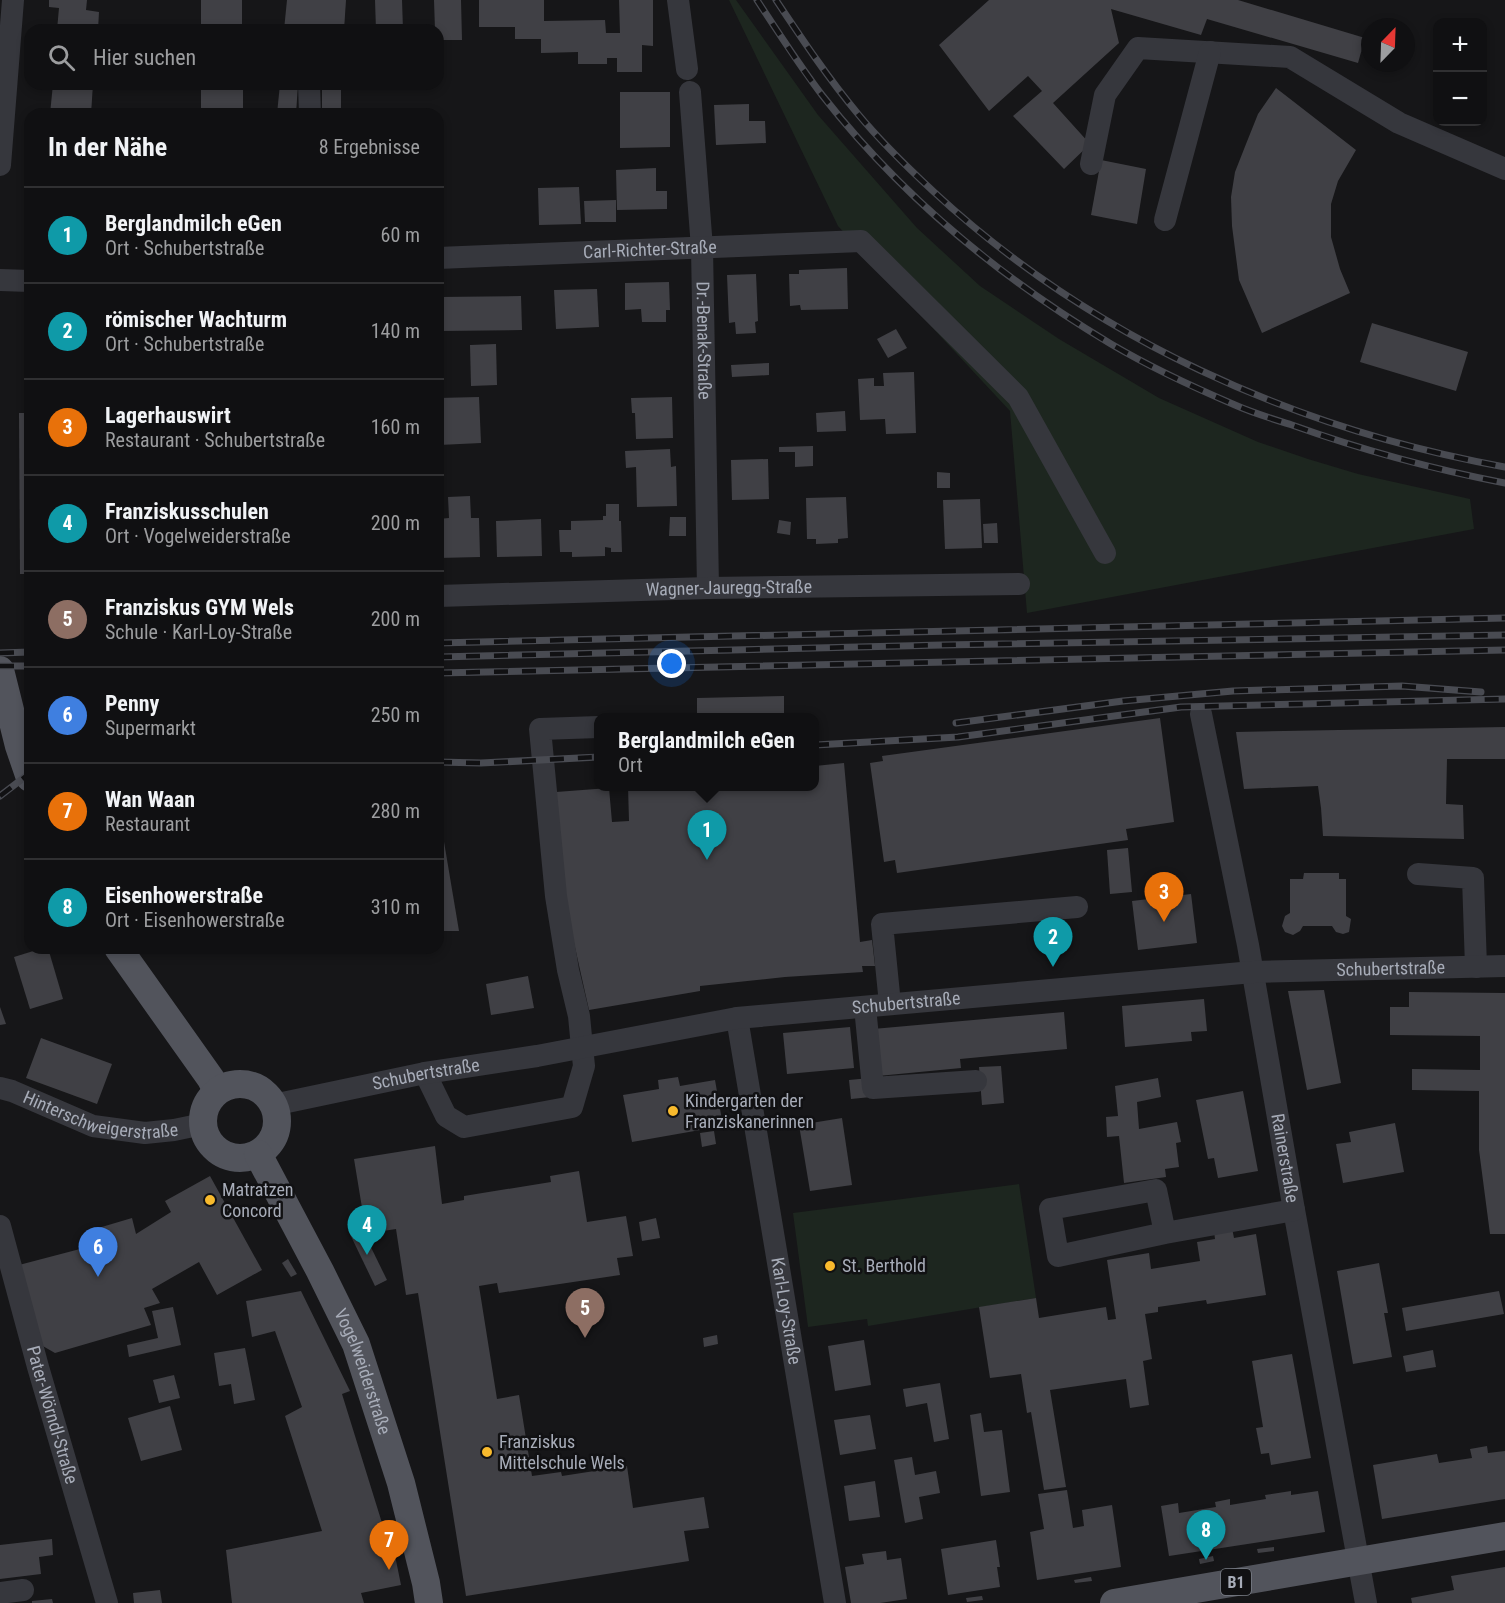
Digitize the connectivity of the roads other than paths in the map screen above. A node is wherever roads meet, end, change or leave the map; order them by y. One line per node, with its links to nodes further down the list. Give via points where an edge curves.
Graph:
1 (13, 0): 9 (street)
2 (678, 0): 4 (street)
3 (1210, 52): 8 (street, via 1138,48 1105,95); 10 (street, via 1290,57 1399,123); 11 (street)
4 (687, 69)
5 (309, 90): 7 (street)
6 (690, 92): 12 (street, Dr.-Benak-Straße)
7 (310, 108)
8 (1091, 164)
9 (0, 165)
10 (1505, 169)
11 (1165, 220)
12 (702, 248): 13 (street, Carl-Richter-Straße); 16 (street, Carl-Richter-Straße, via 861,241 1018,398); 18 (street, Dr.-Benak-Straße)
13 (444, 258)
14 (0, 280): 15 (street)
15 (24, 281)
16 (1105, 553)
17 (1019, 584): 18 (street, Wagner-Jauregg-Straße)
18 (708, 588): 19 (street, Wagner-Jauregg-Straße)
19 (444, 596)
20 (0, 670): 23 (main road)
21 (1202, 714): 29 (street, Rainerstraße)
22 (594, 727): 33 (street, via 540,729 556,896)
23 (24, 761)
24 (1418, 874): 28 (street, via 1473,878)
25 (1077, 907): 30 (street, via 882,924)
26 (122, 954): 37 (main road)
27 (1505, 966): 28 (street, Schubertstraße)
28 (1476, 967): 29 (street, Schubertstraße)
29 (1253, 972): 30 (street, Schubertstraße); 41 (street, Rainerstraße)
30 (890, 1004): 31 (street, Schubertstraße)
31 (865, 1007): 32 (street, Schubertstraße); 35 (street, via 873,1088)
32 (737, 1018): 33 (street, Schubertstraße); 50 (street, Karl-Loy-Straße)
33 (582, 1047): 34 (street, Schubertstraße); 34 (street, via 584,1066 572,1107 464,1127 446,1116)
34 (425, 1073): 38 (street, Schubertstraße)
35 (976, 1081)
36 (0, 1088): 39 (street, Hinterschweigerstraße, via 93,1126 145,1133)
37 (217, 1091): 38 (main road, via 241,1084 259,1089); 39 (main road, via 208,1101)
38 (273, 1105): 40 (main road, via 276,1129 270,1143)
39 (203, 1124): 40 (main road, via 207,1139 226,1156)
40 (258, 1154): 49 (main road, Vogelweiderstraße, via 356,1344 401,1483)
41 (1294, 1210): 43 (street); 45 (street, Rainerstraße)
42 (0, 1226): 48 (street, Pater-Wörndl-Straße)
43 (1165, 1233): 43 (street, via 1058,1256 1050,1209 1156,1190)
44 (1505, 1536): 45 (main road, B1)
45 (1359, 1560): 51 (main road, B1); 52 (street, Rainerstraße)
46 (23, 1590): 47 (street)
47 (0, 1593)
48 (107, 1603)
49 (429, 1603)
50 (835, 1603)
51 (1114, 1603)
52 (1366, 1603)

